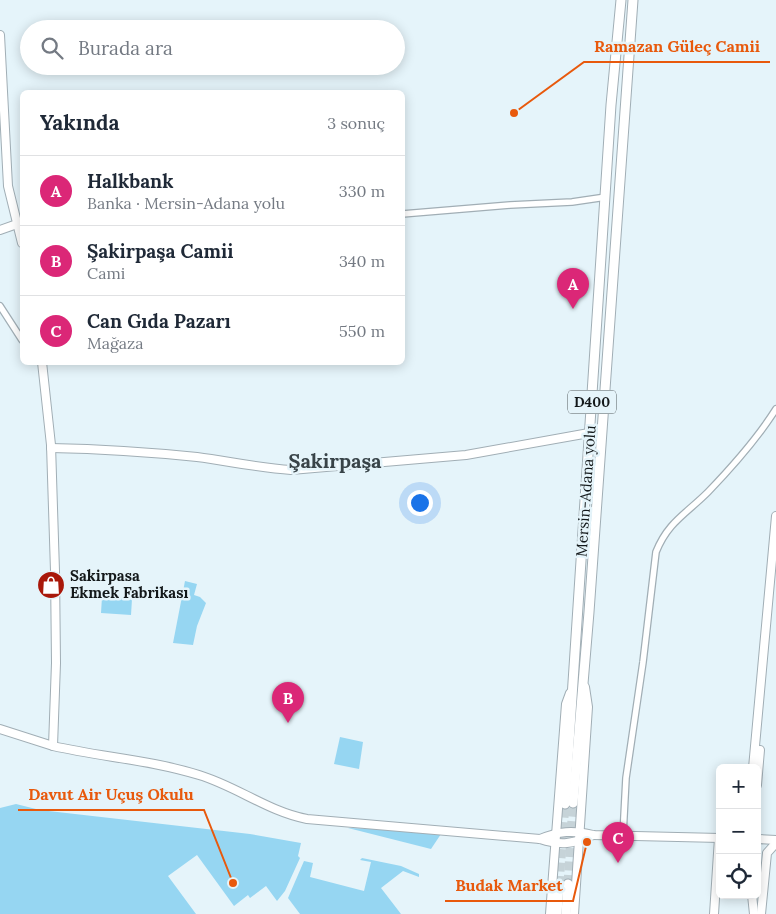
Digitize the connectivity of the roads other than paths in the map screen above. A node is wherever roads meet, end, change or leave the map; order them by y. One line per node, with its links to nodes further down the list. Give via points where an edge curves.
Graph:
1 (621, 0): 4 (highway, Mersin-Adana yolu / D400)
2 (633, 0): 17 (highway, Mersin-Adana yolu / D400)
3 (0, 34): 6 (main road, via 7,179)
4 (606, 197): 5 (street); 13 (highway, Mersin-Adana yolu / D400)
5 (405, 214)
6 (17, 224): 7 (main road); 8 (main road)
7 (0, 230)
8 (20, 235)
9 (0, 306): 10 (street)
10 (20, 337)
11 (42, 365): 14 (main road)
12 (776, 409): 26 (street, via 735,464 672,524 656,552 644,662 626,778)
13 (589, 433): 14 (main road, via 466,455 292,470 105,449); 18 (highway, Mersin-Adana yolu / D400)
14 (51, 448): 20 (main road, via 56,663)
15 (776, 516): 21 (main road)
16 (776, 560): 22 (main road)
17 (584, 678): 18 (highway, Mersin-Adana yolu / D400, via 569,804); 23 (main road, via 588,707)
18 (574, 682): 24 (main road, via 566,704)
19 (0, 729): 20 (main road)
20 (53, 746): 28 (main road, via 197,774 222,782 293,816 307,819)
21 (753, 764)
22 (759, 764)
23 (579, 832): 24 (main road); 25 (main road); 30 (main road)
24 (556, 833): 28 (main road); 32 (main road)
25 (593, 835): 26 (main road); 30 (main road)
26 (624, 835): 27 (main road)
27 (716, 838)
28 (540, 839): 32 (main road)
29 (761, 839): 31 (main road)
30 (579, 841): 32 (main road); 39 (main road)
31 (776, 841): 43 (main road, via 767,854)
32 (555, 844): 36 (main road)
33 (718, 854): 40 (main road)
34 (748, 899): 41 (main road)
35 (752, 899): 42 (main road)
36 (550, 914)
37 (557, 914): 38 (highway, via 564,885)
38 (566, 914)
39 (574, 914)
40 (714, 914)
41 (749, 914)
42 (754, 914)
43 (761, 914)

